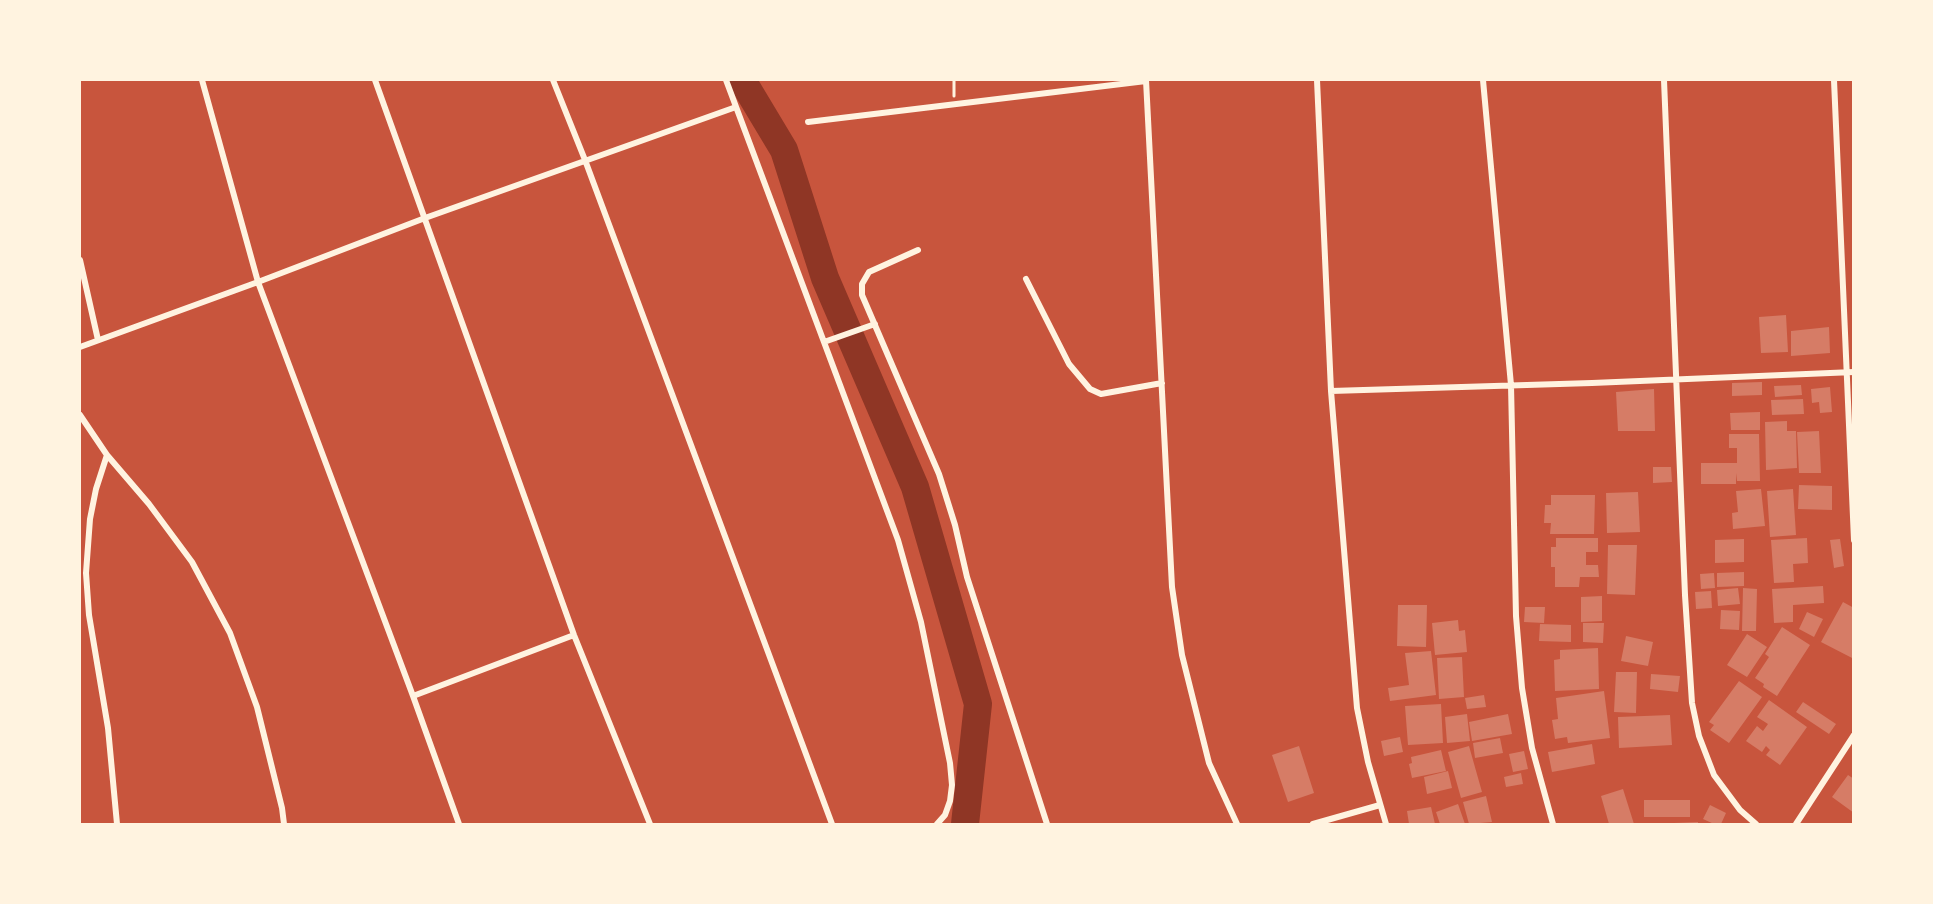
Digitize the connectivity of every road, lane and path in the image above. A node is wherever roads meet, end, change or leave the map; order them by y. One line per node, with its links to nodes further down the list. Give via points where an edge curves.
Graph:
1 (202, 80): 19 (street)
2 (375, 80): 15 (street)
3 (553, 80): 14 (street)
4 (726, 80): 12 (street)
5 (954, 80): 11 (path)
6 (1146, 80): 11 (street); 26 (street)
7 (1317, 80): 28 (street)
8 (1483, 80): 27 (street)
9 (1664, 80): 25 (street)
10 (1834, 80): 24 (street)
11 (953, 103): 13 (street)
12 (736, 107): 14 (street); 22 (street)
13 (808, 122)
14 (585, 160): 15 (street); 40 (street)
15 (425, 218): 19 (street); 32 (street)
16 (918, 250): 20 (street, via 868,272 862,295)
17 (80, 260): 21 (street)
18 (1026, 279): 26 (street, via 1069,364 1090,389 1101,394)
19 (258, 282): 21 (street); 33 (street)
20 (874, 324): 22 (street); 42 (street, via 939,474 967,577)
21 (98, 340): 23 (street)
22 (824, 342): 41 (street, via 898,540 921,622 952,785 950,801)
23 (80, 347)
24 (1850, 372): 25 (street); 31 (street)
25 (1676, 380): 27 (street); 47 (street, via 1692,703 1714,775)
26 (1162, 384): 43 (street, via 1172,587 1182,655 1209,763)
27 (1511, 385): 28 (street); 46 (street, via 1516,616 1522,688 1532,748)
28 (1331, 391): 35 (street, via 1357,708)
29 (80, 415): 30 (street)
30 (107, 454): 36 (street, via 90,519 86,573); 37 (street, via 192,562 230,633 257,707)
31 (1854, 540)
32 (574, 635): 33 (street); 39 (street)
33 (413, 696): 38 (street)
34 (1854, 735): 48 (street)
35 (1380, 805): 44 (street); 45 (street)
36 (117, 825)
37 (285, 825)
38 (459, 825)
39 (650, 825)
40 (832, 825)
41 (938, 825)
42 (1047, 825)
43 (1237, 825)
44 (1313, 825)
45 (1386, 825)
46 (1553, 825)
47 (1756, 825)
48 (1796, 825)

